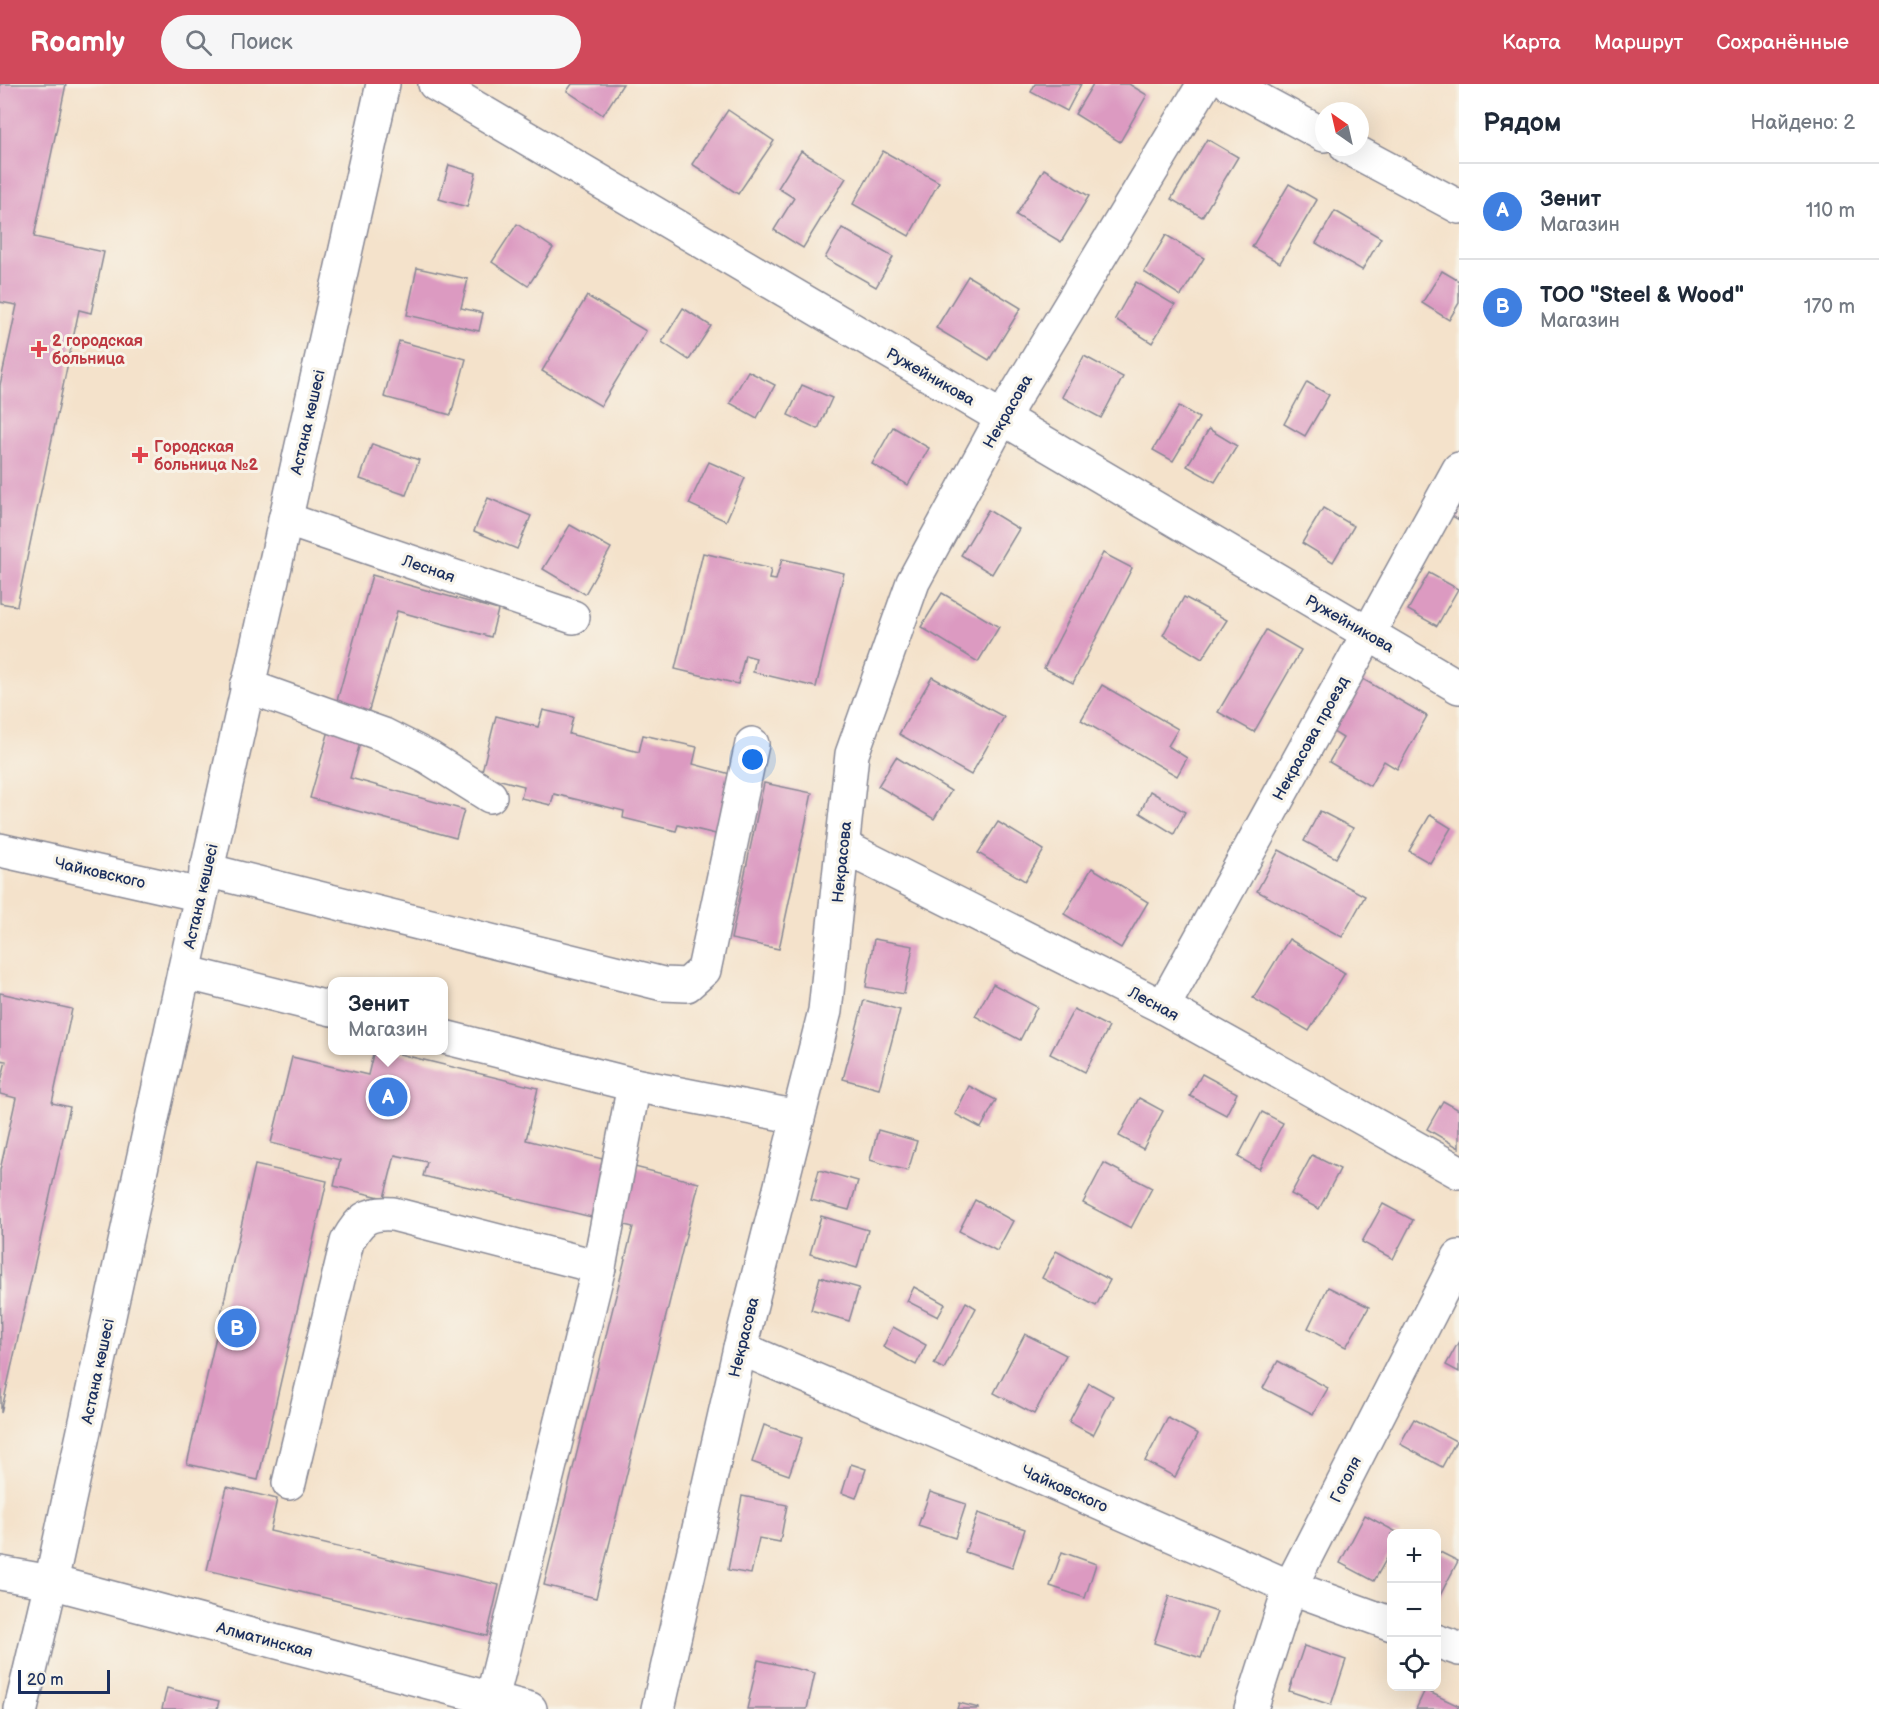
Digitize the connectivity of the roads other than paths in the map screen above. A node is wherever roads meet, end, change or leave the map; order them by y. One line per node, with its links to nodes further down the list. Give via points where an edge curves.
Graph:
1 (382, 84): 10 (street, Астана көшесі)
2 (435, 84): 8 (street, Ружейникова)
3 (1204, 84): 8 (street, Некрасова)
4 (1230, 84): 5 (street)
5 (1315, 130)
6 (1364, 156): 7 (street)
7 (1459, 207)
8 (1002, 418): 12 (street, Ружейникова); 17 (street, Некрасова, via 913,582 852,754)
9 (1459, 470): 12 (street, Некрасова проезд)
10 (285, 519): 11 (street, Лесная); 13 (street, Астана көшесі)
11 (573, 617)
12 (1368, 633): 14 (street, Ружейникова); 21 (street, Некрасова проезд)
13 (247, 686): 16 (street, via 384,735 429,757); 19 (street, Астана көшесі)
14 (1459, 687)
15 (752, 744): 19 (street, Чайковского, via 705,970 687,984 663,984)
16 (490, 796)
17 (842, 846): 21 (street, Лесная); 25 (street, Некрасова, via 825,1011)
18 (0, 850): 19 (street, Чайковского)
19 (204, 882): 20 (street, Астана көшесі)
20 (184, 972): 22 (street); 32 (street, Астана көшесі)
21 (1163, 1007): 26 (street, Лесная)
22 (328, 1008)
23 (448, 1038): 24 (street)
24 (634, 1085): 25 (street); 28 (street)
25 (798, 1117): 29 (street, Некрасова)
26 (1459, 1172)
27 (1459, 1257): 33 (street, Гоголя)
28 (598, 1267): 30 (street, via 393,1214 377,1213 364,1219 347,1242); 37 (street)
29 (740, 1348): 33 (street, Чайковского); 40 (street, Некрасова)
30 (289, 1483)
31 (0, 1573): 32 (street, Алматинская)
32 (51, 1582): 37 (street, Алматинская); 38 (street, Астана көшесі)
33 (1290, 1587): 34 (street, Чайковского); 41 (street, Гоголя)
34 (1387, 1622)
35 (1441, 1642): 36 (street)
36 (1459, 1649)
37 (492, 1699): 39 (street, Алматинская)
38 (21, 1709)
39 (530, 1709)
40 (658, 1709)
41 (1251, 1709)

